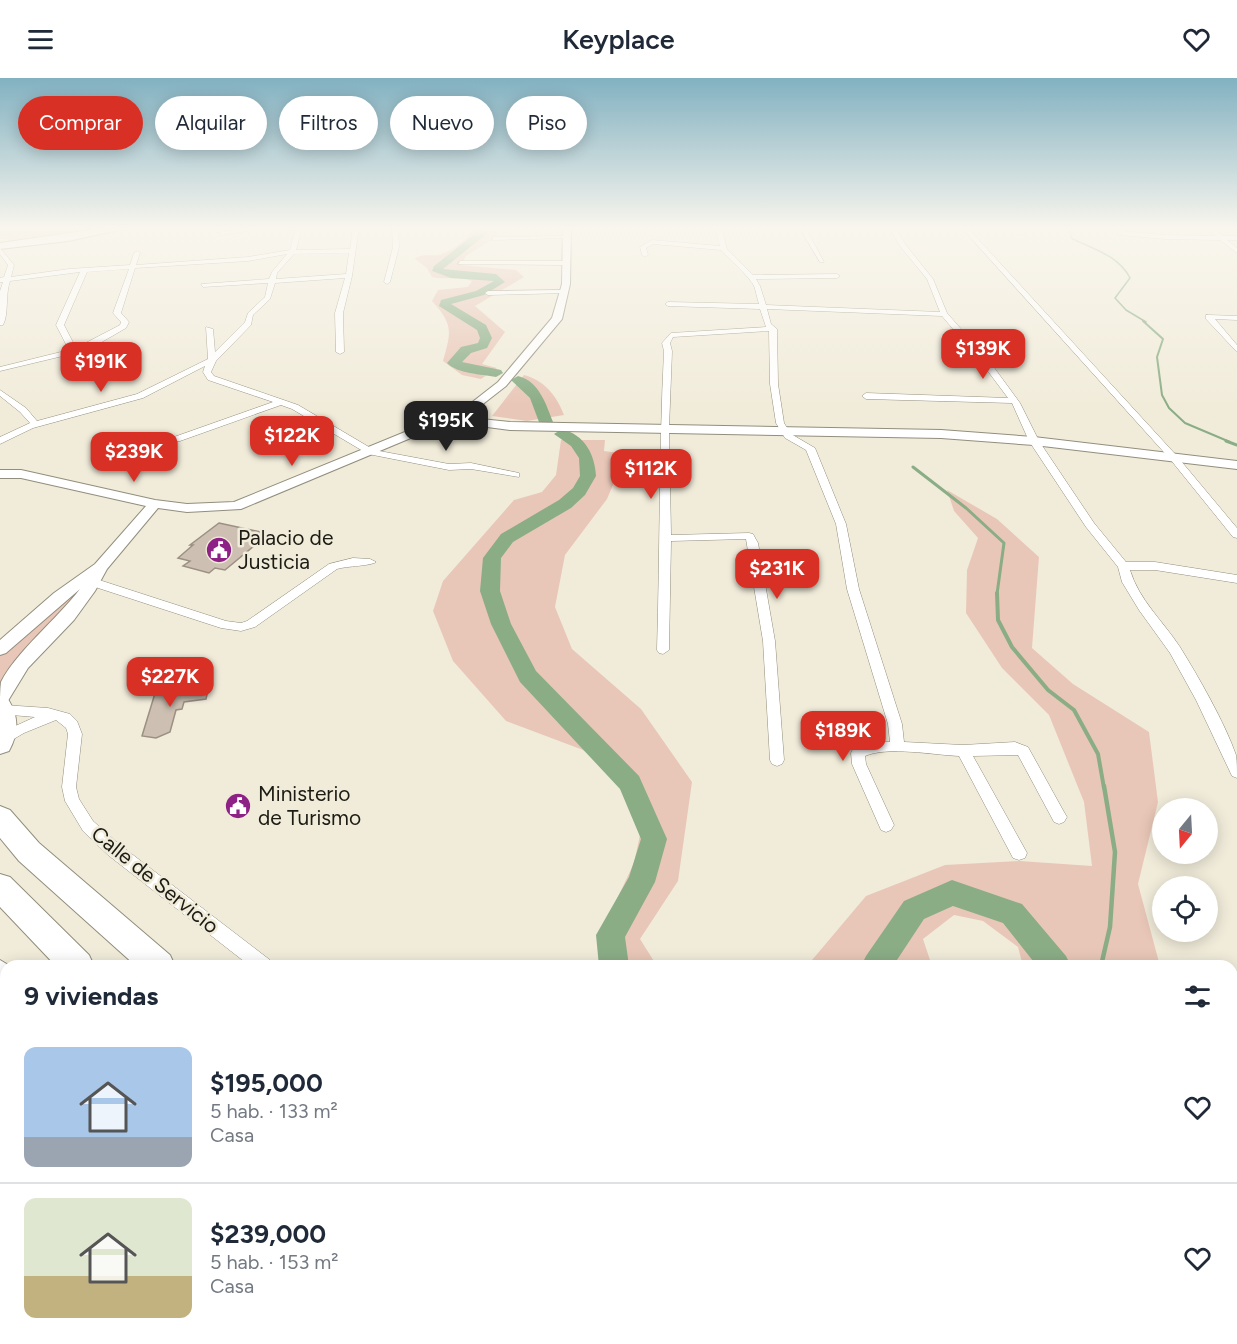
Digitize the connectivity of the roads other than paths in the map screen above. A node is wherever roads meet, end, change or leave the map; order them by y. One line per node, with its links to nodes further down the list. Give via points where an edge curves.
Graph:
1 (6, 286): 16 (street)
2 (77, 286): 20 (street, via 60,325)
3 (125, 286): 20 (street, via 117,313 125,322 123,326)
4 (270, 286): 22 (street, via 267,301 250,314 246,325)
5 (346, 286): 21 (street, via 339,313)
6 (565, 286): 10 (street)
7 (757, 286): 13 (street)
8 (933, 286): 14 (street)
9 (1018, 286): 39 (street)
10 (565, 292): 11 (street); 28 (street, via 560,313 550,329 502,384)
11 (488, 293)
12 (668, 304): 13 (street)
13 (763, 307): 14 (street); 18 (street)
14 (944, 314): 26 (street, via 987,363)
15 (1237, 318): 19 (street, via 1209,317)
16 (0, 322)
17 (209, 329): 22 (street)
18 (773, 329): 33 (street, via 671,335 666,343); 34 (street, via 777,410)
19 (1237, 350)
20 (74, 351): 23 (street)
21 (340, 352)
22 (212, 360): 27 (street, via 207,372 211,378); 30 (street, via 131,399)
23 (0, 369)
24 (0, 392): 30 (street)
25 (866, 396): 26 (street)
26 (1013, 401): 37 (street)
27 (281, 402): 35 (street); 38 (street)
28 (470, 409): 29 (street); 31 (street)
29 (483, 423): 31 (street); 32 (street)
30 (36, 424): 36 (street)
31 (439, 424): 32 (street); 38 (street)
32 (498, 425): 33 (street)
33 (665, 428): 34 (street); 45 (street)
34 (784, 430): 37 (street); 55 (street, via 810,448 841,524 853,589 895,724)
35 (177, 439)
36 (0, 441)
37 (1034, 441): 39 (street); 47 (street)
38 (371, 452): 42 (street); 43 (street, via 236,506 187,508)
39 (1173, 457): 40 (street); 44 (street)
40 (1235, 464)
41 (0, 474): 43 (street, via 21,474)
42 (516, 475)
43 (154, 504): 48 (street)
44 (1237, 535)
45 (666, 538): 51 (street); 57 (street, via 734,536 749,537 753,543 769,641)
46 (370, 561): 48 (street, via 333,566 251,624 241,627 225,625)
47 (1122, 566): 49 (street, via 1155,566); 58 (street, via 1128,582 1175,650 1203,700)
48 (97, 574): 50 (street, via 59,597); 52 (street, via 68,616 22,664)
49 (1237, 579)
50 (0, 649)
51 (663, 651)
52 (1, 705): 53 (street); 54 (highway, via 5,729)
53 (58, 715): 54 (street, via 29,725); 66 (street, Calle de Servicio, via 72,725 75,734 69,788 87,826)
54 (1, 742)
55 (898, 747): 56 (street); 61 (street, via 870,748 858,753 859,764)
56 (963, 751): 59 (street, via 1023,751); 62 (street)
57 (777, 760)
58 (1237, 772)
59 (1059, 817)
60 (0, 818): 65 (highway, via 29,852)
61 (886, 825)
62 (1019, 853)
63 (0, 887): 64 (highway)
64 (72, 960)
65 (152, 960)
66 (256, 960)

